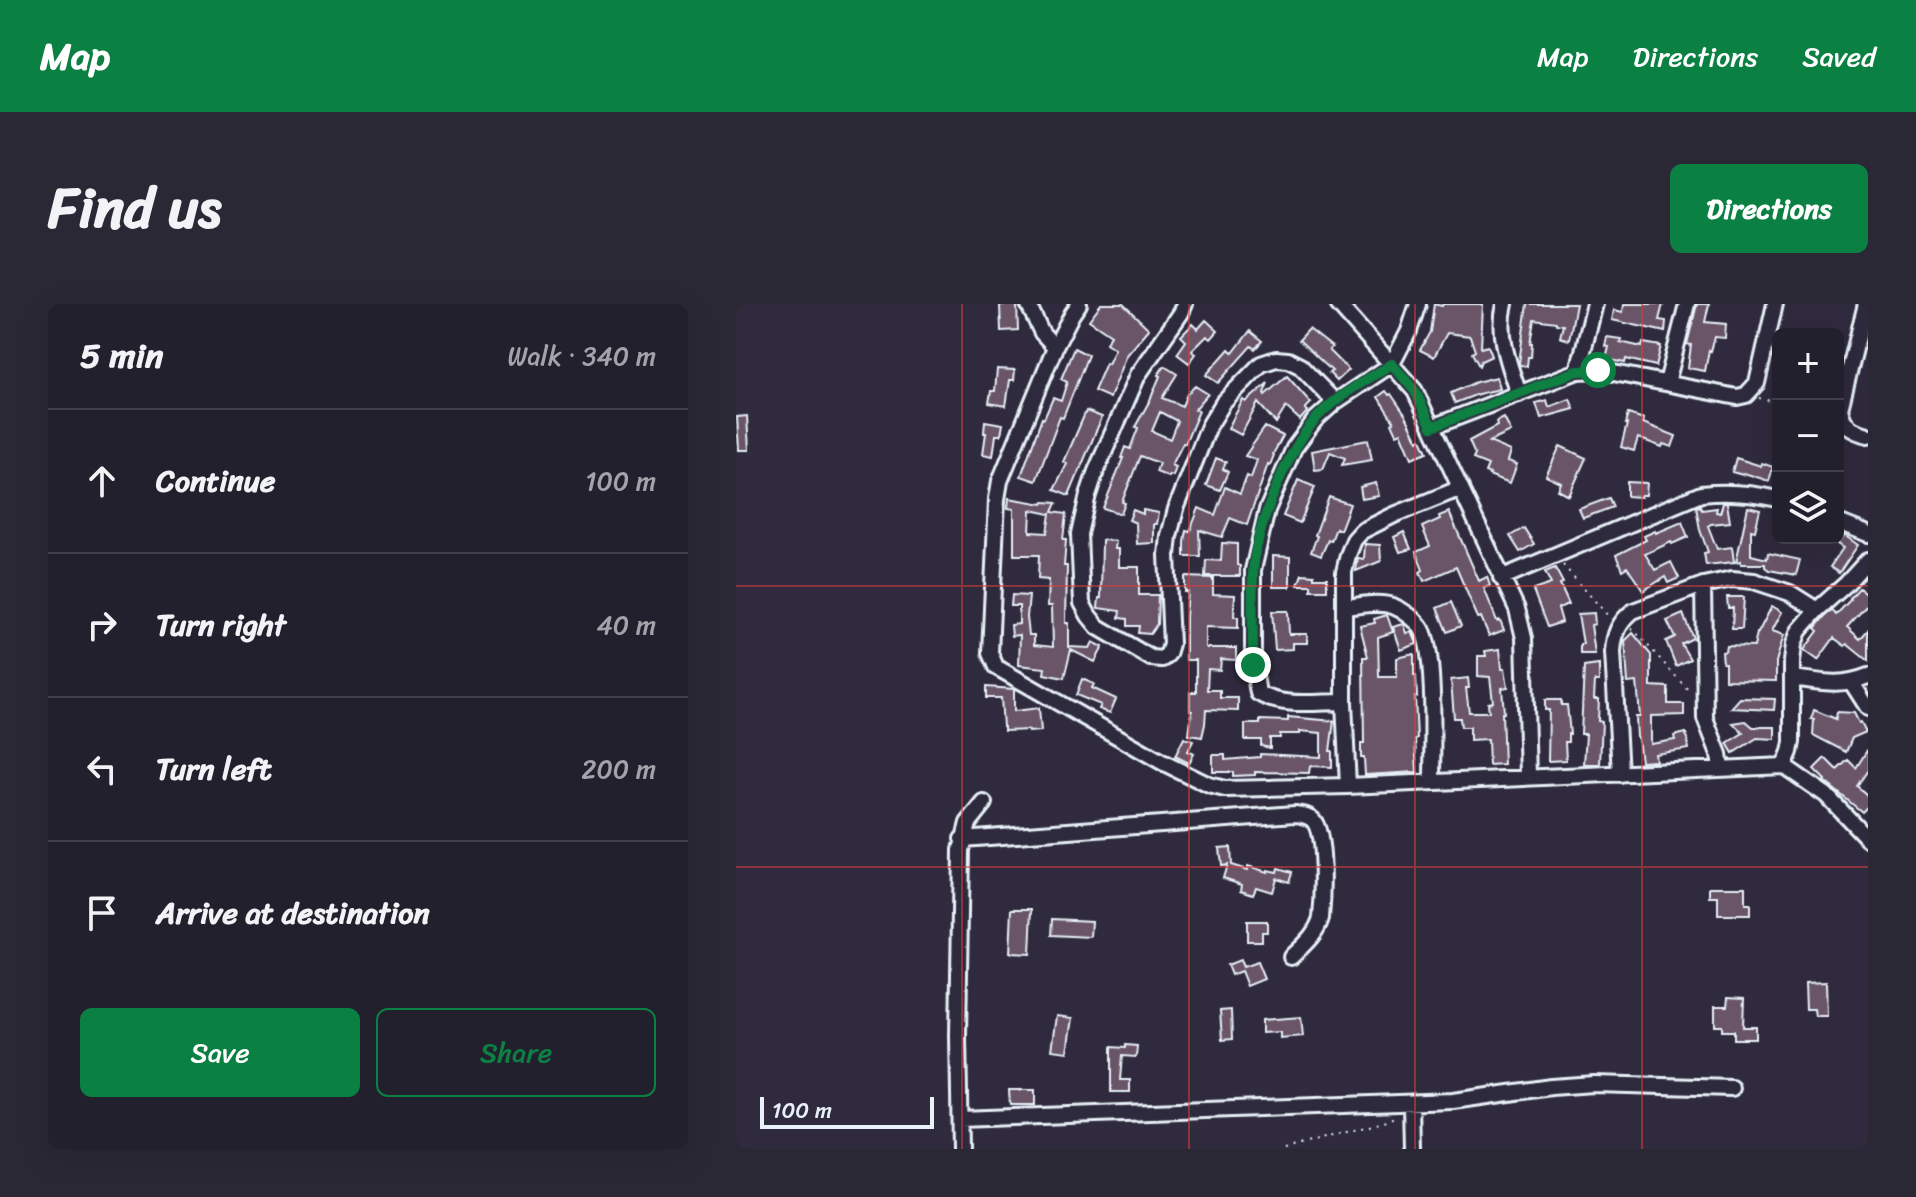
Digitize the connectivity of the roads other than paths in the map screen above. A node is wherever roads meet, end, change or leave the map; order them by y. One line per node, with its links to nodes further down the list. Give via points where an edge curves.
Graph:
1 (1028, 304): 11 (street)
2 (1079, 304): 11 (street)
3 (1185, 304): 16 (street, via 1138,375 1088,495 1079,534 1080,579 1082,603 1098,627 1151,658 1168,654 1167,555 1176,509 1209,426 1223,403 1261,364 1276,359 1300,366)
4 (1338, 304): 12 (street)
5 (1418, 304): 12 (street)
6 (1505, 304): 15 (street, via 1501,332)
7 (1595, 304): 13 (street)
8 (1687, 304): 14 (street)
9 (1775, 304): 14 (street, via 1757,383 1746,395)
10 (1866, 304): 18 (street, via 1840,409 1845,425)
11 (1055, 347): 38 (street, via 997,499 990,653 996,667 1209,785)
12 (1392, 364): 16 (street); 17 (street, via 1415,391)
13 (1578, 371): 14 (street); 15 (street)
14 (1667, 383)
15 (1519, 394): 17 (street)
16 (1335, 402): 31 (street, via 1294,448 1267,510 1253,570 1253,665 1258,693 1268,700)
17 (1432, 427): 19 (street)
18 (1868, 435)
19 (1461, 488): 24 (street); 26 (street, via 1362,531 1348,555)
20 (1772, 498): 24 (street, via 1701,494)
21 (1844, 524): 22 (street)
22 (1868, 534)
23 (1868, 560): 27 (street)
24 (1501, 578): 36 (street, via 1524,638)
25 (1703, 585): 27 (street, via 1754,581 1790,593); 34 (street, via 1705,718); 35 (street, via 1633,611 1614,638)
26 (1344, 607): 31 (street); 37 (street, via 1394,607 1421,627 1431,665)
27 (1817, 610): 29 (street, via 1794,644)
28 (1868, 676): 30 (street)
29 (1793, 678): 30 (street); 33 (street, via 1792,742)
30 (1852, 683): 32 (street)
31 (1344, 702): 38 (street)
32 (1868, 708)
33 (1784, 766): 34 (street); 41 (street, via 1826,795)
34 (1721, 768): 35 (street)
35 (1620, 774): 36 (street)
36 (1528, 777): 37 (street)
37 (1432, 782): 38 (street)
38 (1348, 786)
39 (984, 803): 40 (street)
40 (962, 839): 42 (street, via 1306,816 1319,829 1321,842 1321,918); 45 (street)
41 (1868, 839)
42 (1291, 957)
43 (1732, 1088): 44 (street, via 1594,1084)
44 (1405, 1103): 45 (street); 47 (street)
45 (960, 1119): 46 (street)
46 (960, 1149)
47 (1412, 1149)

